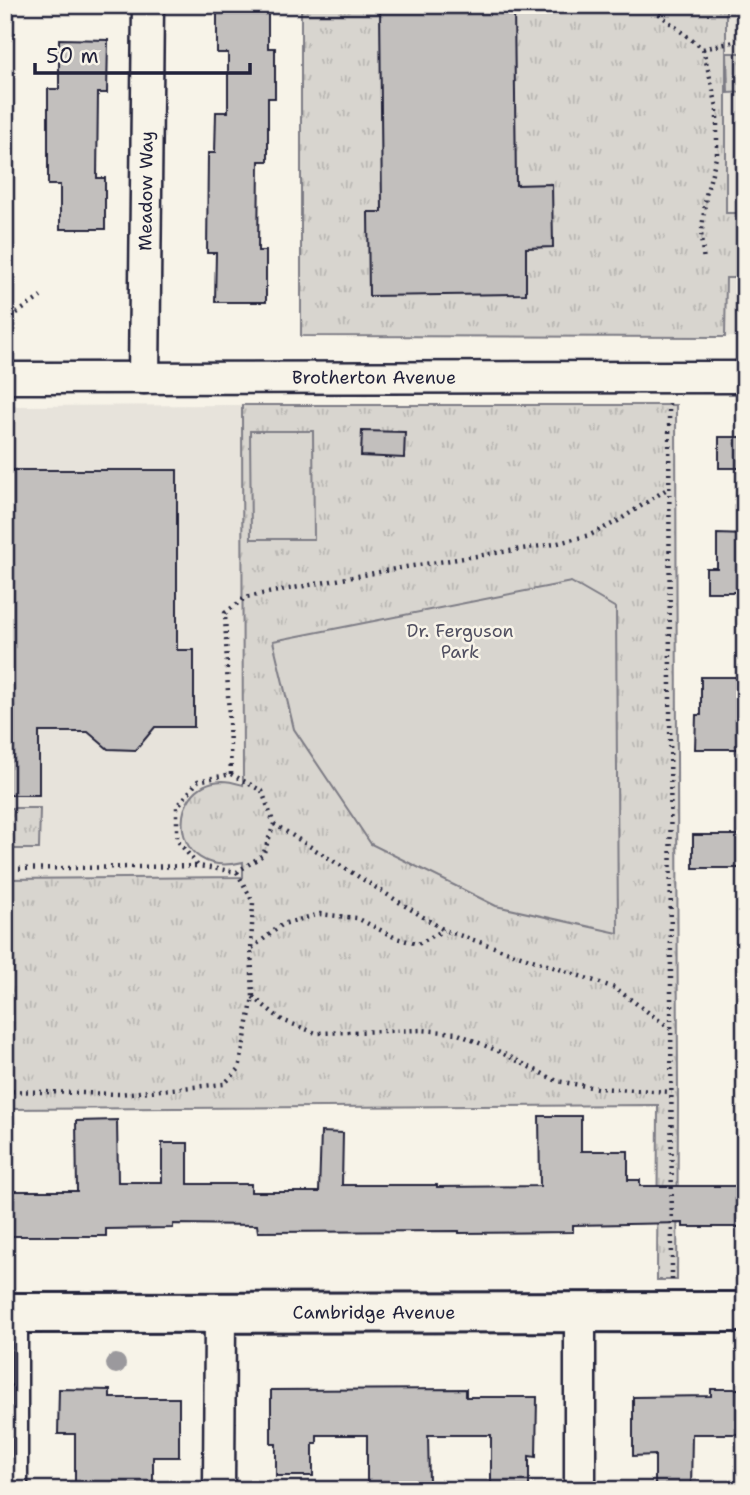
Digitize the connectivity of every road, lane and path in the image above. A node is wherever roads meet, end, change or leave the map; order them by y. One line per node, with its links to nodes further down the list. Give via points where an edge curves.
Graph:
1 (148, 5): 11 (street, Meadow Way)
2 (648, 5): 4 (path)
3 (734, 42): 4 (path)
4 (703, 49): 5 (path, via 717,107 717,154 701,238)
5 (704, 261)
6 (41, 297): 7 (path)
7 (5, 321)
8 (669, 377): 9 (street, Brotherton Avenue); 11 (street, Brotherton Avenue); 12 (path)
9 (745, 377)
10 (5, 378): 11 (street, Brotherton Avenue)
11 (144, 378)
12 (668, 489): 13 (path, via 590,535 247,597 225,612); 21 (path)
13 (231, 774): 14 (path, via 262,791); 15 (path, via 198,781 177,807 177,840)
14 (274, 824): 17 (path, via 263,855); 18 (path)
15 (198, 866): 16 (path); 17 (path)
16 (5, 869)
17 (237, 872): 19 (path, via 253,902)
18 (444, 930): 19 (path, via 418,944 357,918 320,914 283,924); 21 (path, via 615,988)
19 (251, 949): 20 (path)
20 (253, 997): 22 (path, via 239,1069 224,1084 120,1094); 23 (path, via 282,1020 316,1033 456,1033 557,1081)
21 (671, 1030): 23 (path)
22 (5, 1091)
23 (672, 1092): 25 (path)
24 (580, 1312): 25 (street, Cambridge Avenue); 28 (street, Cambridge Avenue); 31 (street)
25 (672, 1312): 26 (street, Cambridge Avenue)
26 (745, 1312)
27 (13, 1313): 28 (street, Cambridge Avenue); 29 (lane)
28 (220, 1313): 30 (street)
29 (20, 1490)
30 (219, 1490)
31 (580, 1490)

